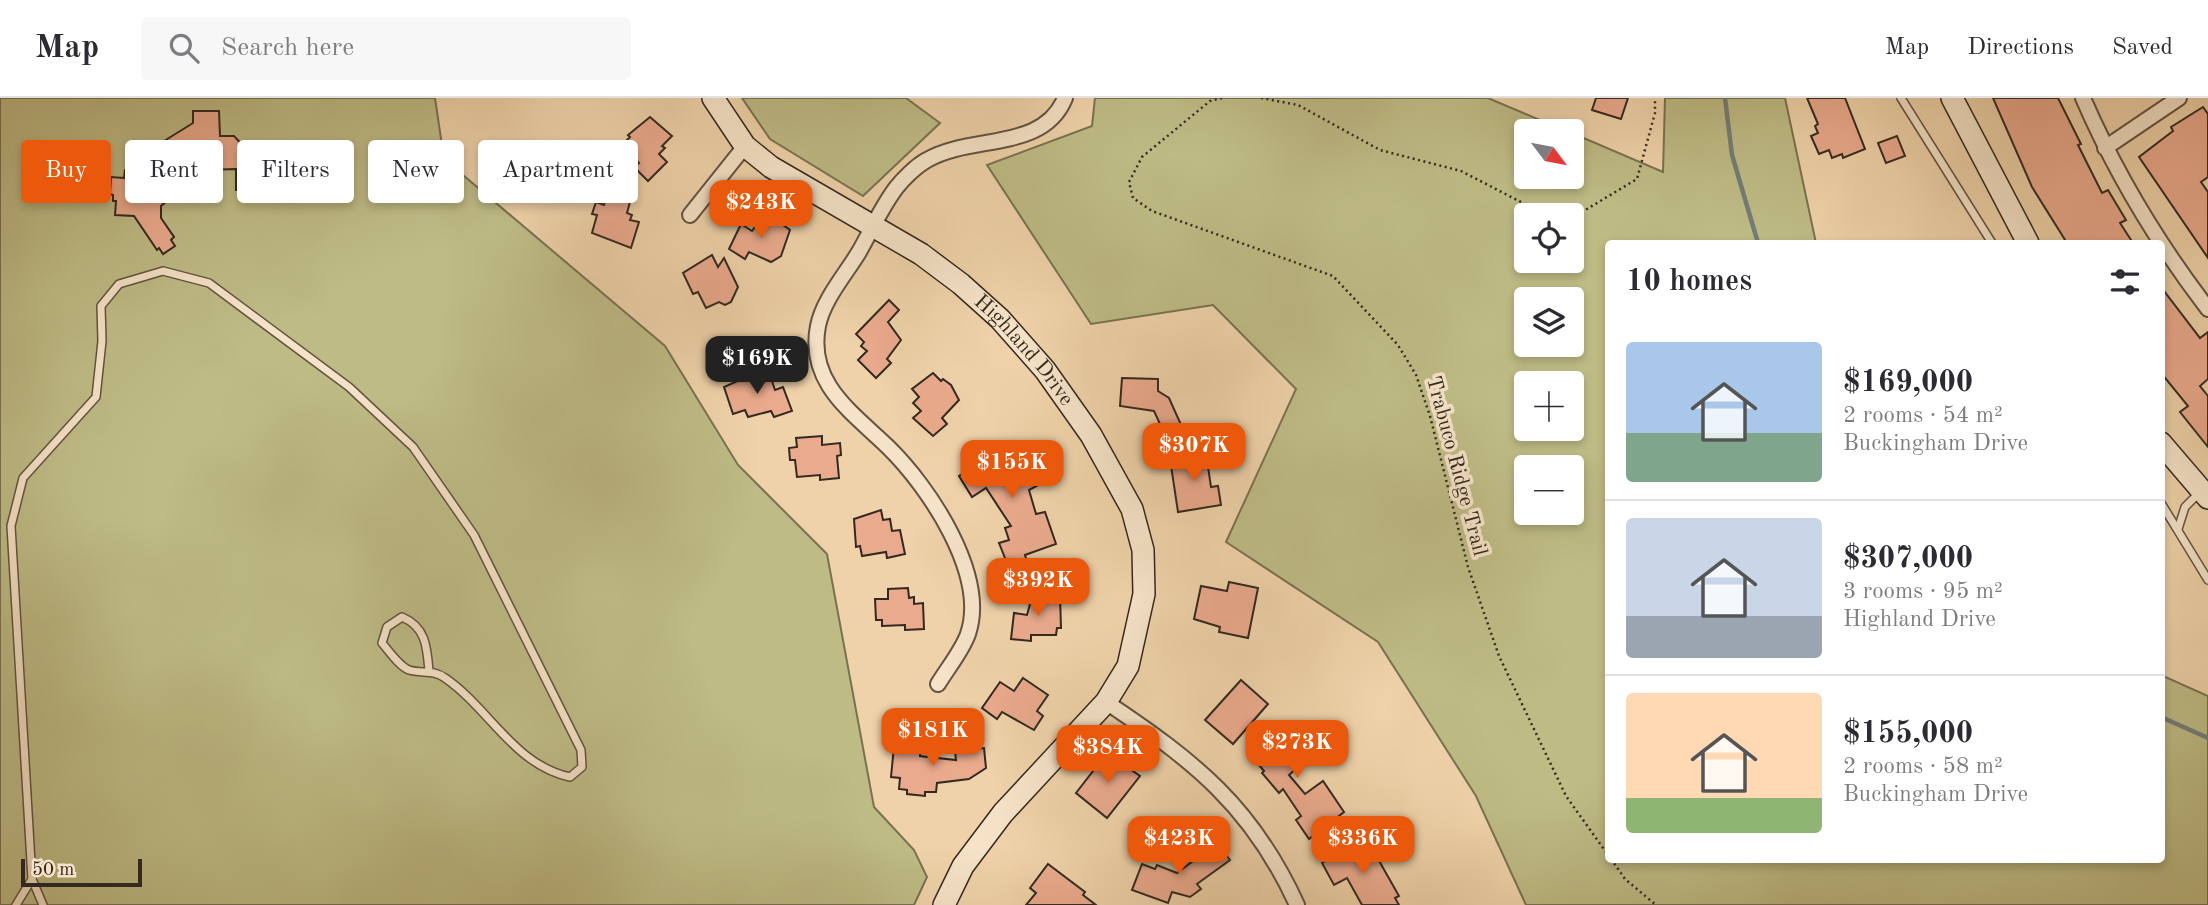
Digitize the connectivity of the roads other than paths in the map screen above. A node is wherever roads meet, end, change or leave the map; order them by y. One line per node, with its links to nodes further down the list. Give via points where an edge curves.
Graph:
1 (713, 98): 7 (street, Highland Drive)
2 (1065, 98): 10 (street, via 1053,119 1031,133 950,148 924,161 897,187)
3 (1901, 98): 11 (lane)
4 (1952, 98): 12 (street)
5 (2083, 98): 8 (street)
6 (2179, 98): 8 (street)
7 (745, 146): 9 (street); 10 (street, Highland Drive, via 771,167)
8 (2105, 148): 13 (street)
9 (690, 215)
10 (873, 224): 23 (street, via 818,324 815,356 825,383 842,406 890,449 929,498 967,571 973,602 967,635); 24 (street, Highland Drive, via 961,284 1000,319 1045,370 1091,435 1132,509 1143,550 1144,594 1128,666)
11 (1990, 240)
12 (2026, 240)
13 (2203, 293): 14 (street)
14 (2208, 309)
15 (2165, 448): 16 (street)
16 (2205, 495): 20 (lane, via 2185,507)
17 (2165, 509): 20 (lane)
18 (0, 524): 19 (lane)
19 (11, 526): 22 (lane, via 23,478 96,397 101,306 119,284 163,271 209,283 349,387 412,447 474,535 581,750 582,767 570,777 550,773 530,761 469,696); 25 (lane)
20 (2178, 529): 21 (lane)
21 (2208, 580)
22 (429, 671): 22 (lane, via 408,670 382,643 387,628 402,617 416,623 424,635)
23 (938, 684)
24 (1106, 702): 28 (street, Highland Drive, via 1003,813 963,866); 29 (street, via 1201,769 1259,833)
25 (32, 879): 26 (lane); 27 (lane)
26 (16, 905)
27 (43, 905)
28 (944, 905)
29 (1297, 905)

